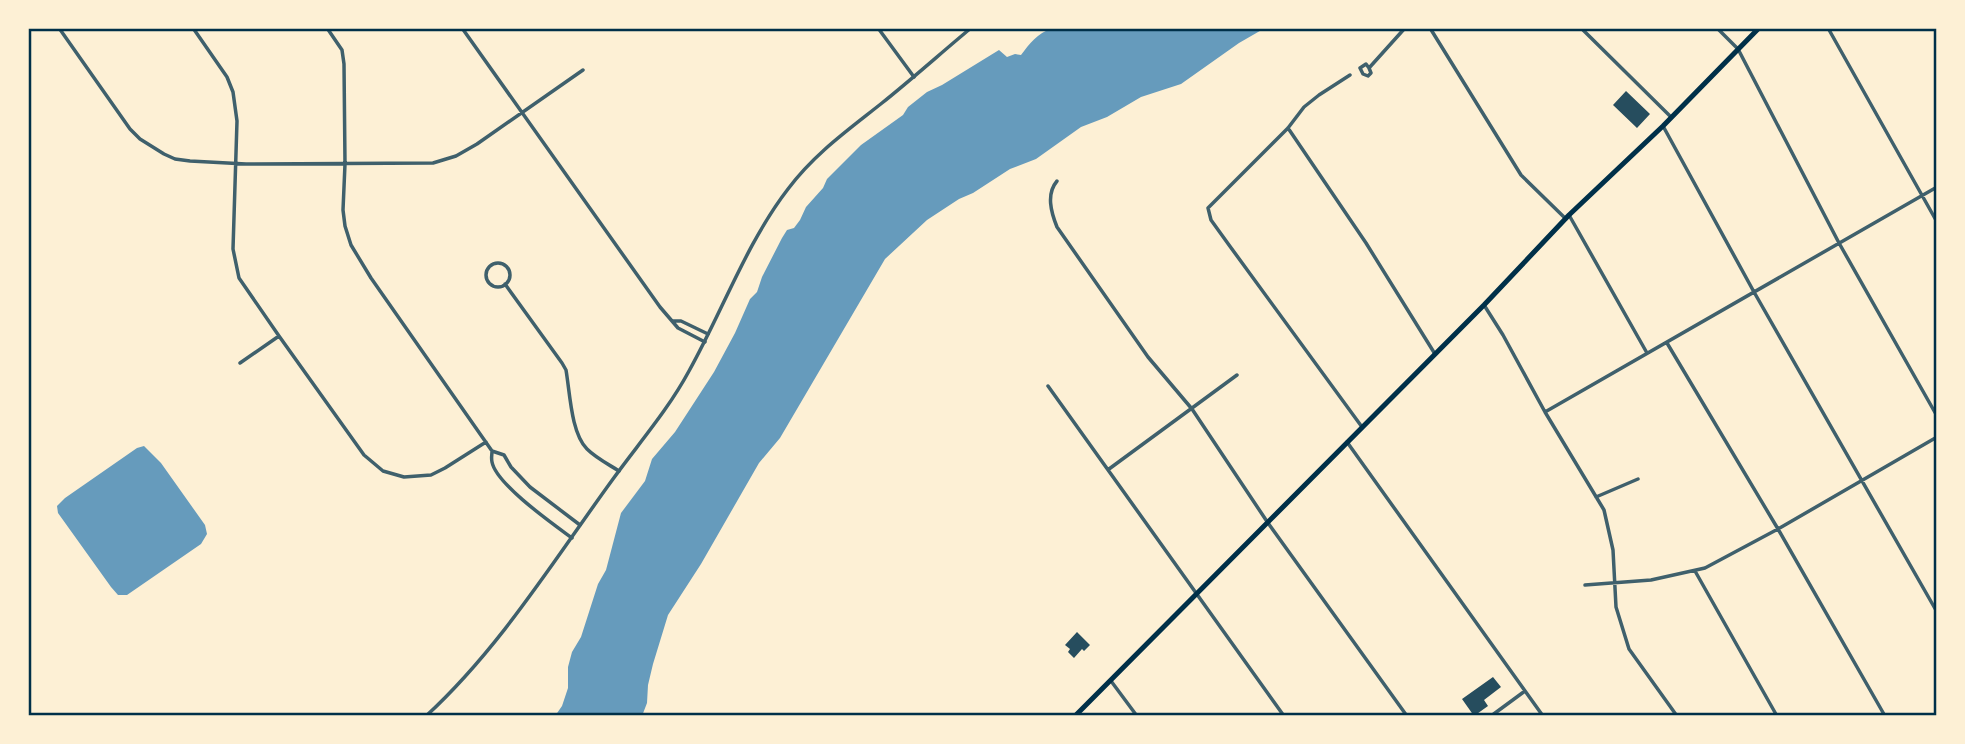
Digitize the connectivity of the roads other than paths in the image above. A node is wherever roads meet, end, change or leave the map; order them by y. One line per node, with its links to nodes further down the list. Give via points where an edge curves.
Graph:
1 (59, 28): 22 (street, via 140,139 175,159)
2 (192, 28): 22 (street, via 233,92)
3 (327, 28): 23 (street, via 342,50 344,64)
4 (462, 28): 18 (street)
5 (878, 28): 17 (street)
6 (971, 28): 17 (street)
7 (1405, 28): 14 (street)
8 (1430, 28): 27 (street, via 1521,175)
9 (1581, 28): 19 (street)
10 (1717, 28): 13 (street)
11 (1759, 28): 13 (main road)
12 (1828, 28): 26 (street)
13 (1738, 49): 19 (main road); 29 (street)
14 (1369, 68)
15 (583, 70): 18 (street)
16 (1350, 75): 21 (street, via 1304,107)
17 (914, 77): 34 (street, via 800,173 772,213)
18 (522, 113): 23 (street, via 466,152 445,160); 33 (street)
19 (1671, 117): 20 (main road)
20 (1663, 126): 27 (main road); 31 (street)
21 (1288, 128): 39 (street); 46 (street, via 1208,208 1229,246)
22 (236, 163): 23 (street); 35 (street, via 236,267)
23 (345, 164): 48 (street, via 344,219 351,245)
24 (1057, 181): 43 (street, via 1051,191 1051,206 1057,227 1148,357)
25 (1937, 187): 26 (street)
26 (1922, 196): 28 (street); 29 (street)
27 (1567, 217): 32 (main road); 38 (street)
28 (1937, 222)
29 (1839, 243): 31 (street); 45 (street)
30 (505, 284): 30 (street, via 510,274 507,266 492,264 486,274 488,281 498,287); 52 (street, via 562,363 582,443)
31 (1754, 292): 37 (street); 54 (street)
32 (1484, 305): 39 (main road); 44 (street)
33 (673, 321): 34 (street); 36 (street)
34 (708, 334): 36 (street)
35 (279, 336): 40 (street); 48 (street, via 364,455 383,471 404,477 431,475)
36 (705, 342): 52 (street, via 676,394)
37 (1667, 342): 38 (street); 58 (street)
38 (1647, 353): 44 (street)
39 (1435, 354): 46 (main road)
40 (240, 363)
41 (1237, 375): 43 (street)
42 (1048, 386): 51 (street)
43 (1192, 410): 51 (street); 56 (street)
44 (1545, 412): 55 (street)
45 (1937, 416)
46 (1362, 427): 49 (main road)
47 (1937, 437): 54 (street)
48 (486, 442): 50 (street)
49 (1347, 442): 56 (main road); 66 (street)
50 (492, 451): 57 (street, via 504,455 530,486); 59 (street, via 495,468 513,490)
51 (1109, 469): 63 (street)
52 (619, 471): 57 (street)
53 (1638, 479): 55 (street)
54 (1860, 480): 58 (street); 64 (street)
55 (1596, 497): 61 (street, via 1611,537)
56 (1268, 523): 63 (main road); 71 (street)
57 (580, 525): 59 (street)
58 (1778, 529): 60 (street); 76 (street)
59 (572, 538): 67 (street, via 484,656)
60 (1695, 571): 61 (street); 75 (street)
61 (1614, 582): 62 (street); 74 (street, via 1616,607 1629,649)
62 (1585, 585)
63 (1198, 593): 65 (main road); 70 (street)
64 (1937, 612)
65 (1111, 681): 68 (main road); 69 (street)
66 (1525, 691): 72 (street); 73 (street)
67 (426, 716)
68 (1077, 716)
69 (1137, 716)
70 (1284, 716)
71 (1407, 716)
72 (1492, 716)
73 (1543, 716)
74 (1677, 716)
75 (1777, 716)
76 (1885, 716)

